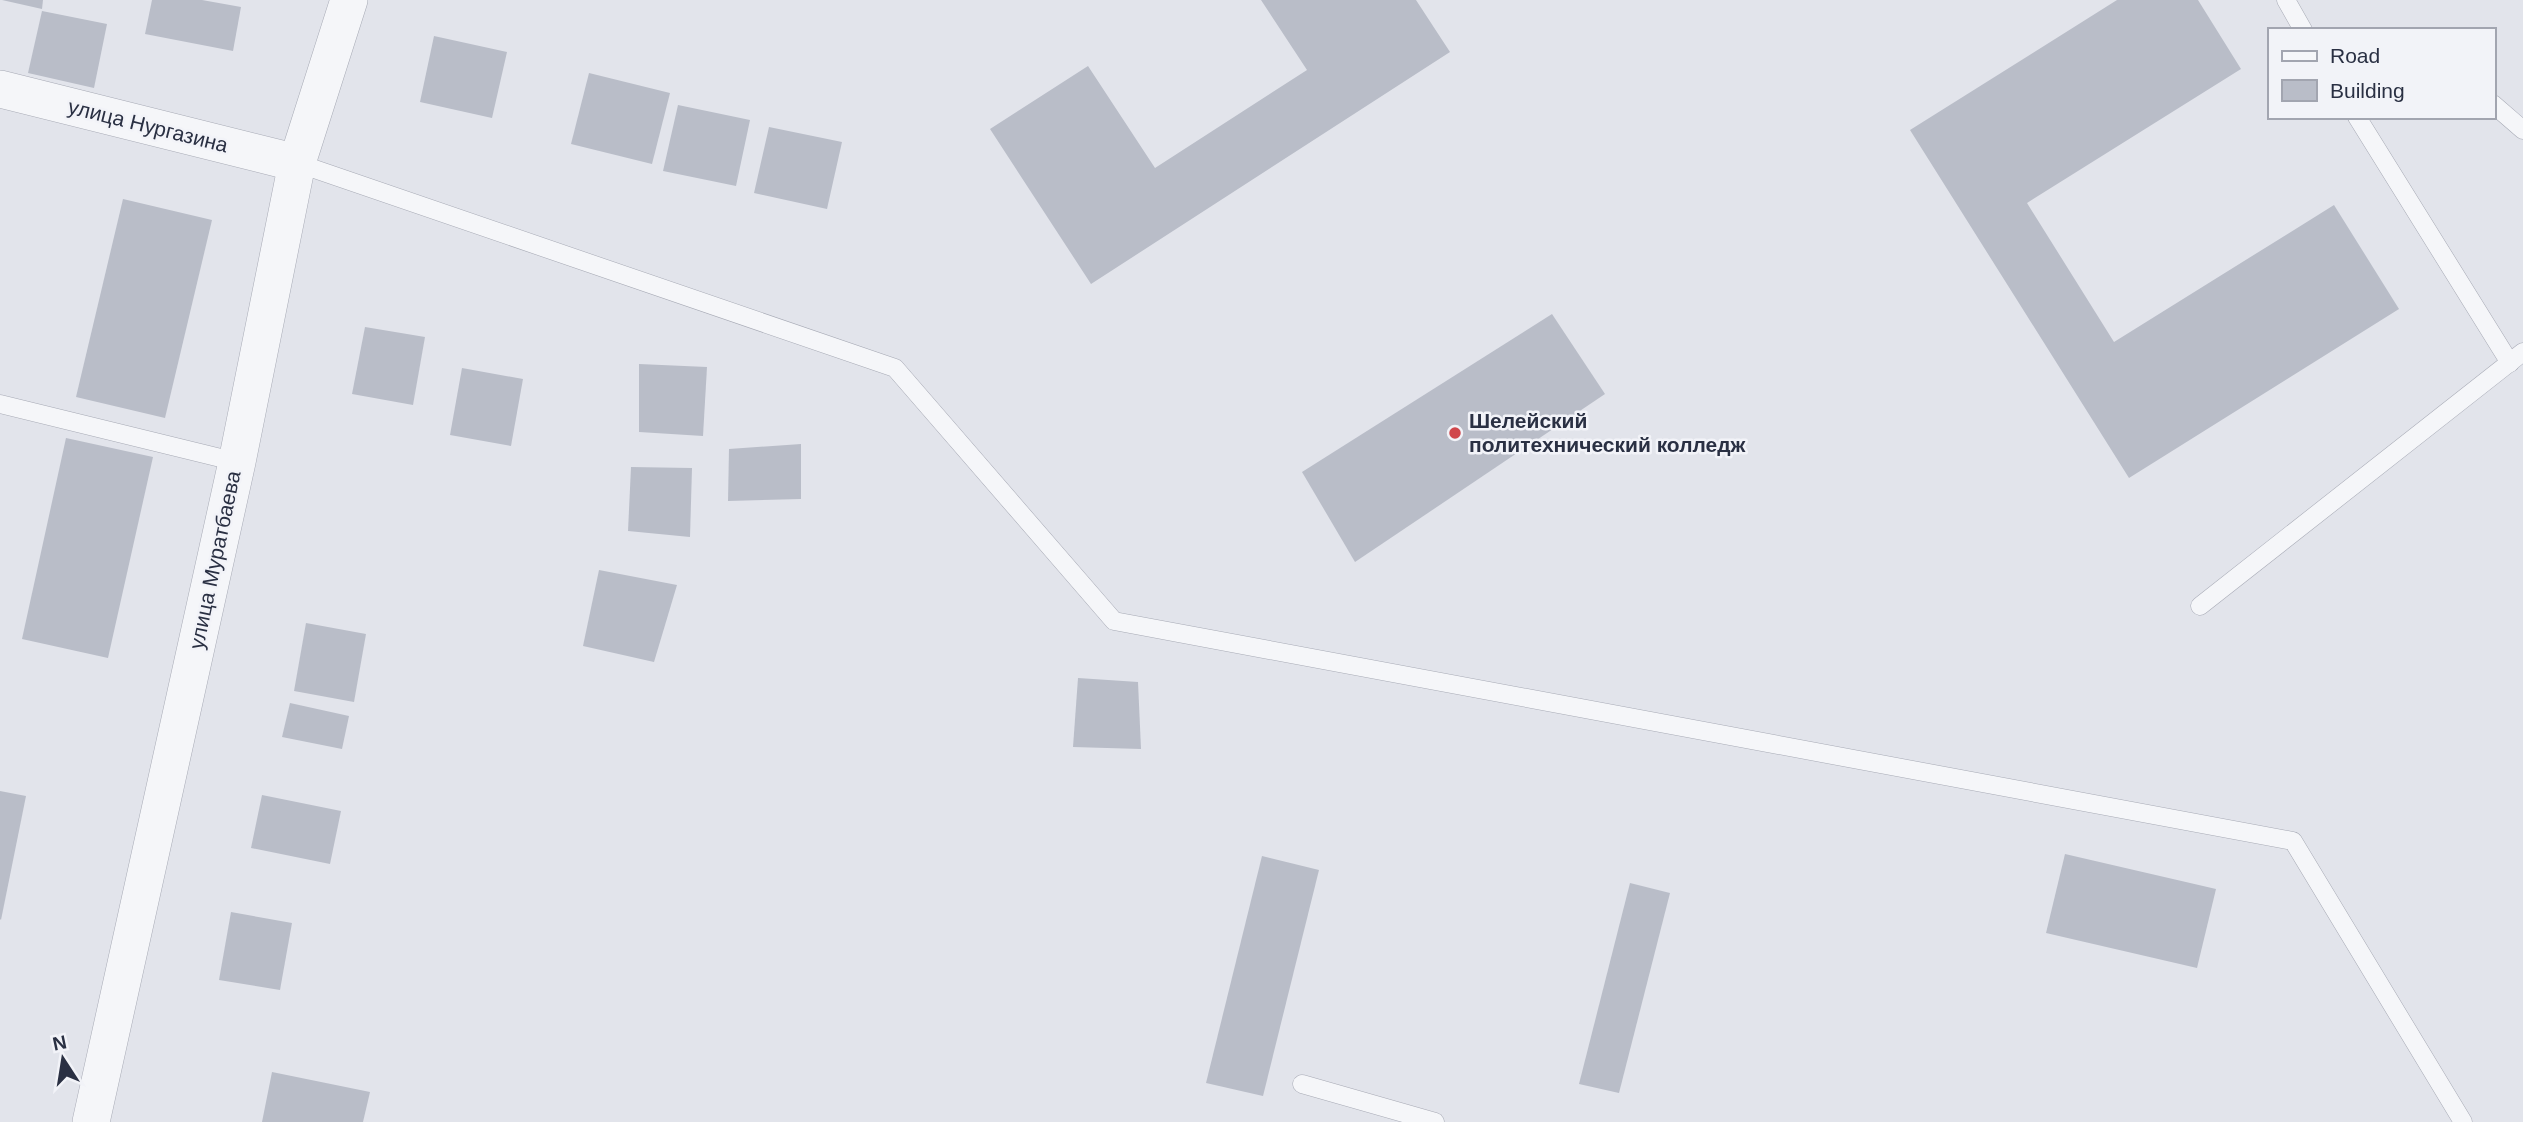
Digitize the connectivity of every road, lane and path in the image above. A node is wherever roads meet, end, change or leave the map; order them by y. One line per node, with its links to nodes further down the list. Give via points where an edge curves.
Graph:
1 (349, 0): 8 (street, улица Муратбаева)
2 (2286, 0): 3 (lane)
3 (2302, 28)
4 (0, 89): 8 (street, улица Нургазина)
5 (2495, 106): 7 (lane)
6 (2358, 119): 9 (lane)
7 (2523, 130)
8 (297, 163): 11 (street, улица Муратбаева); 16 (lane, via 895,368 1114,621 2293,841)
9 (2516, 358): 12 (lane)
10 (0, 404): 11 (lane)
11 (237, 462): 14 (street, улица Муратбаева)
12 (2200, 606)
13 (1302, 1084): 15 (lane)
14 (91, 1122)
15 (1435, 1122)
16 (2463, 1122)

